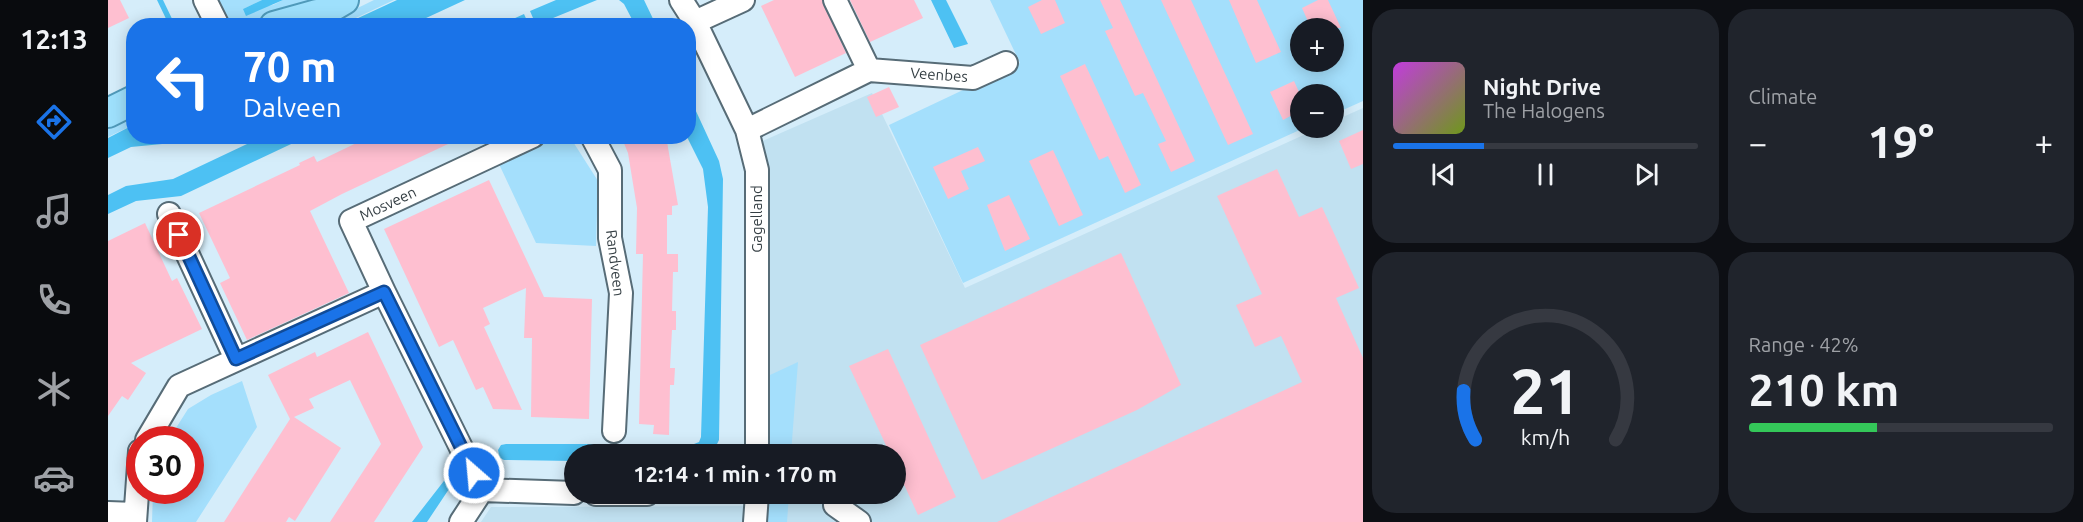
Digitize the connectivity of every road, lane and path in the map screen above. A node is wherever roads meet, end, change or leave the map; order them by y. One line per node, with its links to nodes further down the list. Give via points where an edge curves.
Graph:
1 (205, 0): 6 (street)
2 (345, 0): 7 (main road)
3 (681, 0): 8 (street, Gagelland)
4 (743, 0): 9 (street)
5 (835, 0): 12 (street)
6 (214, 18)
7 (311, 18)
8 (692, 18)
9 (696, 22)
10 (696, 24): 15 (street, Gagelland)
11 (1006, 63): 12 (street, Veenbes, via 973,78)
12 (869, 70): 15 (street)
13 (126, 104): 14 (main road)
14 (108, 113)
15 (747, 130): 23 (street, Gagelland, via 757,170)
16 (516, 144): 19 (street, Mosveen, via 351,221)
17 (596, 144): 22 (street, Randveen, via 610,170 610,238 621,293)
18 (169, 214): 20 (street)
19 (384, 292): 20 (street); 24 (street, Mosveen)
20 (236, 359): 21 (street, via 179,386)
21 (155, 426)
22 (614, 431)
23 (757, 444)
24 (482, 490): 25 (street); 30 (street)
25 (564, 493)
26 (756, 504): 31 (street)
27 (836, 505): 32 (street)
28 (108, 513): 29 (street)
29 (135, 518)
30 (461, 522)
31 (755, 522)
32 (859, 522)

